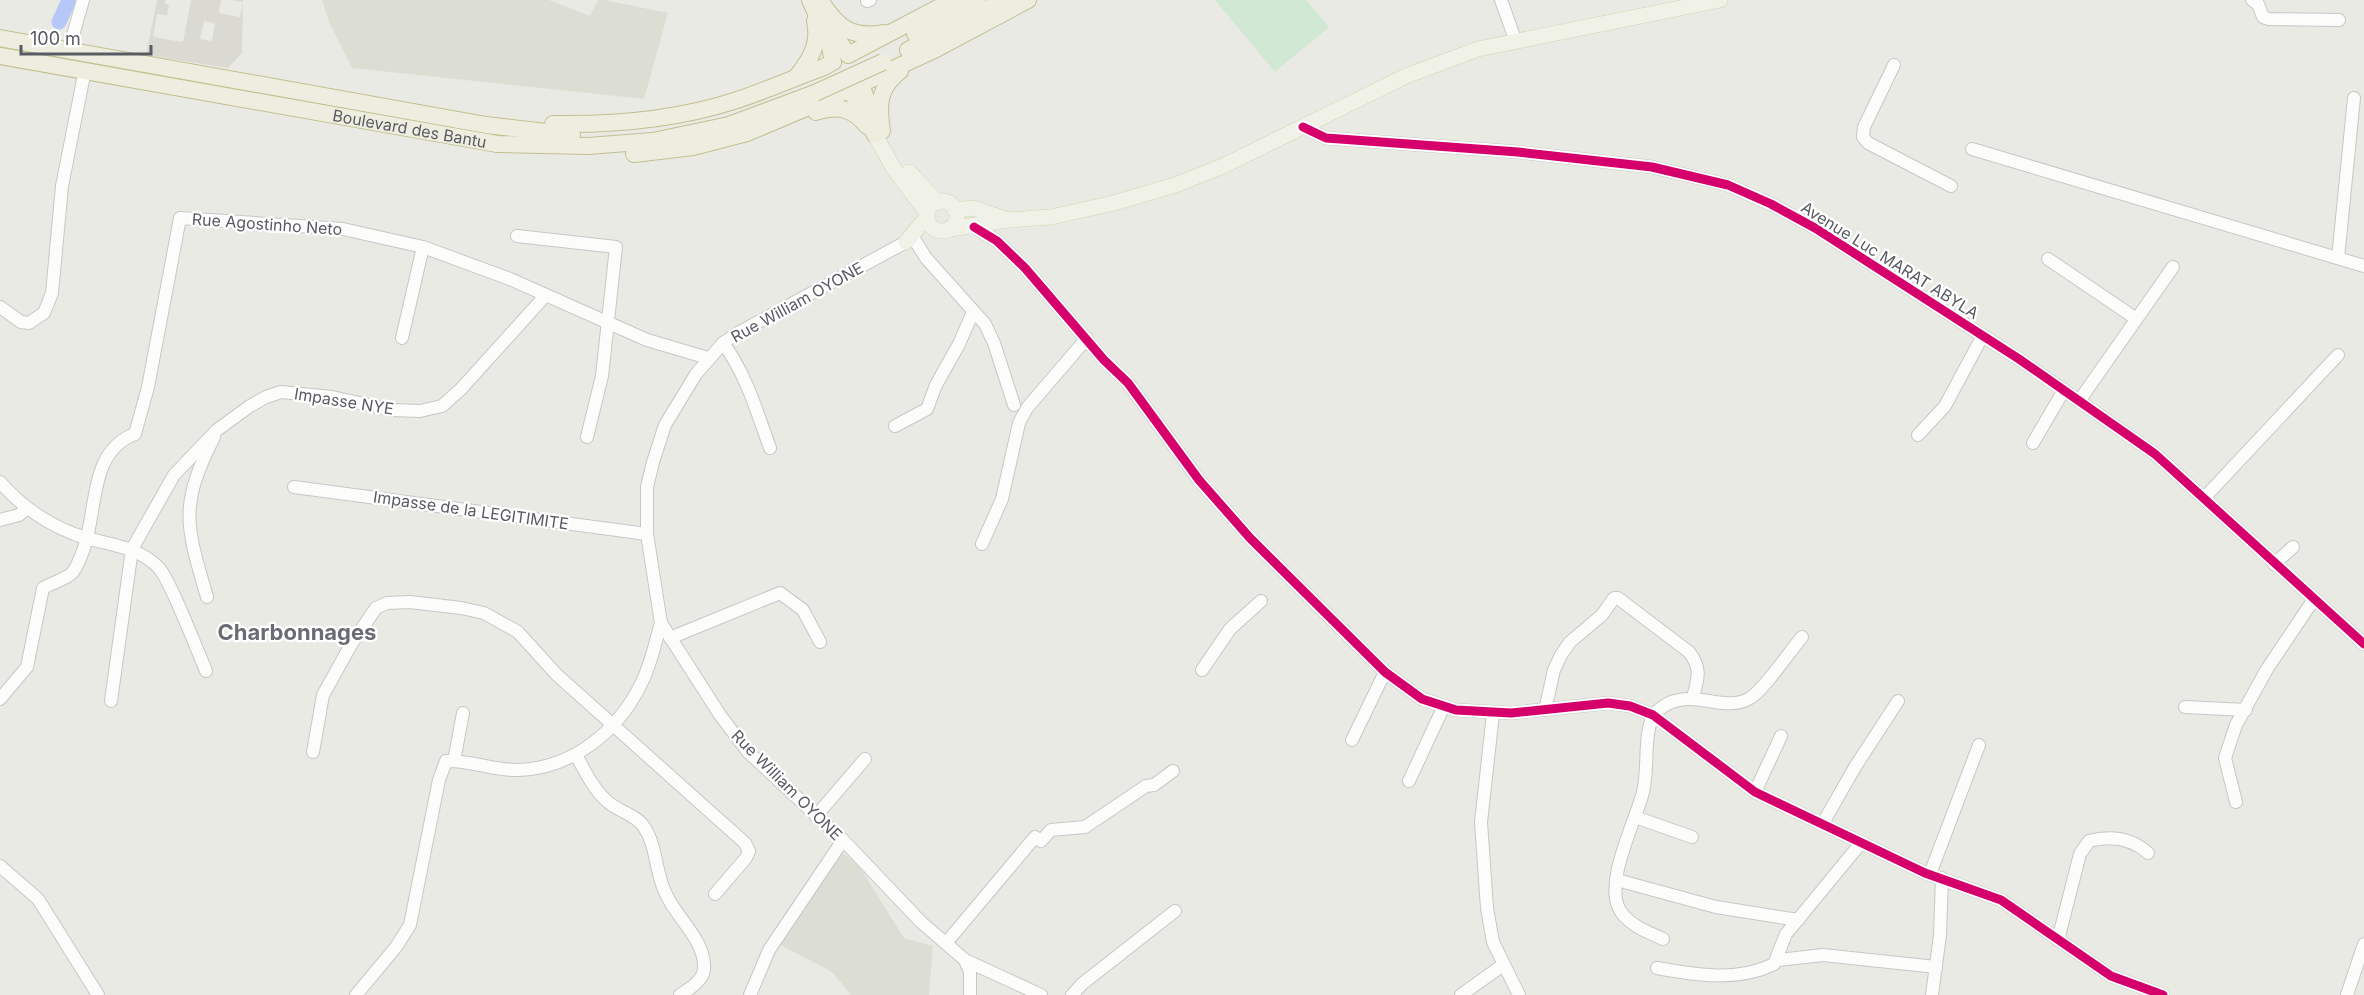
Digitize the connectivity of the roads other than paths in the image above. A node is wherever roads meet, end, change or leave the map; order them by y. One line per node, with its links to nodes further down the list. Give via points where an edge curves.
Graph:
1 (83, 0): 15 (street)
2 (809, 0): 19 (highway); 24 (highway, via 817,30 808,63)
3 (819, 0): 12 (highway, via 836,21 854,33 869,36); 19 (highway)
4 (953, 0): 12 (highway)
5 (977, 0): 17 (highway)
6 (1004, 0): 17 (highway)
7 (1028, 0): 18 (highway)
8 (1501, 0): 14 (street)
9 (1720, 0): 14 (main road)
10 (2252, 0): 11 (street, via 2263,17 2269,19)
11 (2339, 20)
12 (899, 30): 19 (highway)
13 (0, 38): 15 (highway, Boulevard des Bantu)
14 (1516, 42): 28 (main road, via 1478,49 1430,66)
15 (69, 49): 24 (highway, Boulevard des Bantu, via 486,125 567,135 646,131 735,114)
16 (0, 56): 23 (highway, Boulevard des Bantu)
17 (881, 57): 24 (highway)
18 (918, 57): 25 (highway); 29 (highway, via 884,85 879,100)
19 (841, 59): 24 (highway); 25 (highway, via 857,58 863,66 864,75); 25 (highway, via 830,72 832,82 839,89)
20 (0, 64): 22 (highway)
21 (1894, 65): 32 (street, via 1864,127 1863,137)
22 (83, 80): 23 (highway, via 130,87); 46 (street, via 62,186 49,302 44,312 29,323)
23 (150, 84): 30 (highway, Boulevard des Bantu)
24 (808, 85): 30 (highway, Boulevard des Bantu, via 729,124 652,141 588,146)
25 (855, 87): 27 (highway); 29 (highway, via 867,104)
26 (2354, 98): 41 (street)
27 (775, 122): 29 (highway, via 840,108 858,116); 30 (highway, via 693,147 614,155 530,154 509,151)
28 (1303, 127): 35 (main road, via 1223,166 1135,198 1051,218); 50 (street, Avenue Luc MARAT ABYLA, via 1326,138 1652,166 1728,185 1815,228)
29 (878, 133): 34 (main road, via 894,169)
30 (497, 144)
31 (1972, 149): 41 (street)
32 (1951, 186)
33 (955, 210): 34 (main road, via 948,203); 35 (main road, via 974,208); 37 (main road, via 957,218)
34 (931, 211): 37 (main road, via 930,225); 39 (main road)
35 (1008, 220): 36 (main road)
36 (974, 227): 37 (main road); 52 (street, via 1004,247)
37 (943, 229): 39 (main road)
38 (517, 236): 49 (street, via 616,247)
39 (910, 241): 47 (street); 53 (street, Rue William OYONE)
40 (423, 247): 45 (street, Rue Agostinho Neto); 51 (street); 71 (street, Rue Agostinho Neto, via 343,229 180,218 139,422 135,434 116,444 100,470)
41 (2338, 258): 43 (street)
42 (2048, 259): 48 (street)
43 (2364, 266)
44 (2173, 267): 48 (street)
45 (545, 296): 49 (street, Rue Agostinho Neto); 60 (street, Impasse NYE, via 442,406 420,411 392,410 281,392 250,406)
46 (0, 307)
47 (973, 312): 58 (street, via 985,324 994,343); 59 (street, via 927,409)
48 (2136, 318): 57 (street)
49 (608, 324): 55 (street, Rue Agostinho Neto); 62 (street, via 598,398)
50 (1982, 337): 56 (street, Avenue Luc MARAT ABYLA); 61 (street, via 1945,406)
51 (402, 338)
52 (1087, 338): 72 (street, via 1027,408 1019,423 1002,499); 86 (street, via 1128,383 1199,480 1250,538)
53 (723, 343): 55 (street, Rue William OYONE); 64 (street, via 736,360)
54 (2338, 355): 67 (street)
55 (708, 358): 70 (street, Rue William OYONE, via 675,406 659,442 647,488)
56 (2064, 390): 57 (street, Avenue Luc MARAT ABYLA); 63 (street)
57 (2079, 401): 67 (street, Avenue Luc MARAT ABYLA, via 2155,454)
58 (1014, 405)
59 (895, 426)
60 (217, 430): 74 (street, Impasse NYE, via 174,475); 76 (street, via 193,484 188,526)
61 (1918, 435)
62 (587, 437)
63 (2033, 443)
64 (771, 448)
65 (0, 482): 68 (street)
66 (294, 487): 70 (street, Impasse de la LEGITIMITE)
67 (2205, 497): 75 (street, Avenue Luc MARAT ABYLA)
68 (27, 508): 69 (street, via 19,516); 71 (street)
69 (0, 520)
70 (647, 534): 79 (street, Rue William OYONE)
71 (87, 538): 74 (street); 88 (street, via 73,573 43,588 27,667)
72 (982, 544)
73 (2293, 547): 75 (street)
74 (132, 549): 85 (street, via 160,568); 89 (street)
75 (2274, 564): 77 (street, Avenue Luc MARAT ABYLA)
76 (207, 597)
77 (2314, 599): 83 (street, Avenue Luc MARAT ABYLA); 94 (street, via 2267,669)
78 (1261, 601): 84 (street, via 1230,629)
79 (661, 623): 81 (street, Rue William OYONE); 98 (street, via 641,685)
80 (1802, 637): 87 (street, via 1752,698 1734,703)
81 (670, 638): 82 (street, via 780,593 803,610); 110 (street, Rue William OYONE, via 748,752)
82 (820, 642)
83 (2364, 644)
84 (1202, 670)
85 (206, 671)
86 (1385, 672): 92 (street, via 1422,699); 100 (street)
87 (1693, 698): 93 (street, via 1699,674 1696,660 1618,598 1561,655); 97 (street, via 1665,705)
88 (0, 699)
89 (111, 701)
90 (1898, 701): 112 (street)
91 (2185, 707): 94 (street)
92 (1443, 708): 96 (street); 107 (street)
93 (1545, 710): 96 (street); 97 (street, via 1608,703)
94 (2246, 710): 109 (street, via 2236,725 2225,758)
95 (463, 712): 105 (street)
96 (1493, 714): 129 (street, via 1484,784 1482,847 1490,931)
97 (1653, 715): 108 (street); 111 (street, via 1645,783)
98 (612, 725): 102 (street, via 557,675 518,632 503,622 484,613 442,605 387,603 367,618 323,695); 103 (street); 120 (street, via 745,843 747,858)
99 (1781, 736): 108 (street)
100 (1352, 740)
101 (1979, 745): 118 (street)
102 (313, 752)
103 (576, 755): 105 (street, via 556,764 519,770); 134 (street, via 607,802 643,824 665,893 703,957 704,972 693,987)
104 (865, 759): 110 (street)
105 (454, 761): 133 (street, via 446,761 442,766 410,925)
106 (1173, 771): 125 (street, via 1085,827 1052,830 1041,841 1035,837)
107 (1409, 781)
108 (1755, 792): 112 (street)
109 (2236, 802)
110 (816, 816): 114 (street, Rue William OYONE)
111 (1635, 817): 113 (street); 119 (street)
112 (1823, 823): 115 (street)
113 (1692, 837)
114 (843, 840): 125 (street, Rue William OYONE); 135 (street, via 769,950)
115 (1861, 843): 118 (street); 122 (street)
116 (2148, 853): 124 (street, via 2135,842 2117,838 2090,841 2080,854)
117 (0, 866): 132 (street, via 38,899)
118 (1936, 876): 124 (street, via 2001,900); 130 (street)
119 (1617, 880): 122 (street, via 1716,907); 123 (street, via 1620,910 1632,924)
120 (715, 894)
121 (1175, 911): 138 (street)
122 (1798, 920): 128 (street, via 1786,934)
123 (1663, 939)
124 (2058, 940): 142 (street, via 2111,976)
125 (946, 943): 127 (street, Rue William OYONE)
126 (2364, 944): 143 (street)
127 (965, 960): 136 (street, via 970,972); 137 (street, Rue William OYONE)
128 (1778, 960): 130 (street, via 1823,955); 131 (street, via 1757,972 1739,974 1688,974)
129 (1503, 965): 139 (street); 140 (street)
130 (1936, 967): 141 (street)
131 (1657, 968)
132 (98, 995)
133 (356, 995)
134 (680, 995)
135 (750, 995)
136 (970, 995)
137 (1041, 995)
138 (1072, 995)
139 (1461, 995)
140 (1519, 995)
141 (1932, 995)
142 (2163, 995)
143 (2347, 995)

